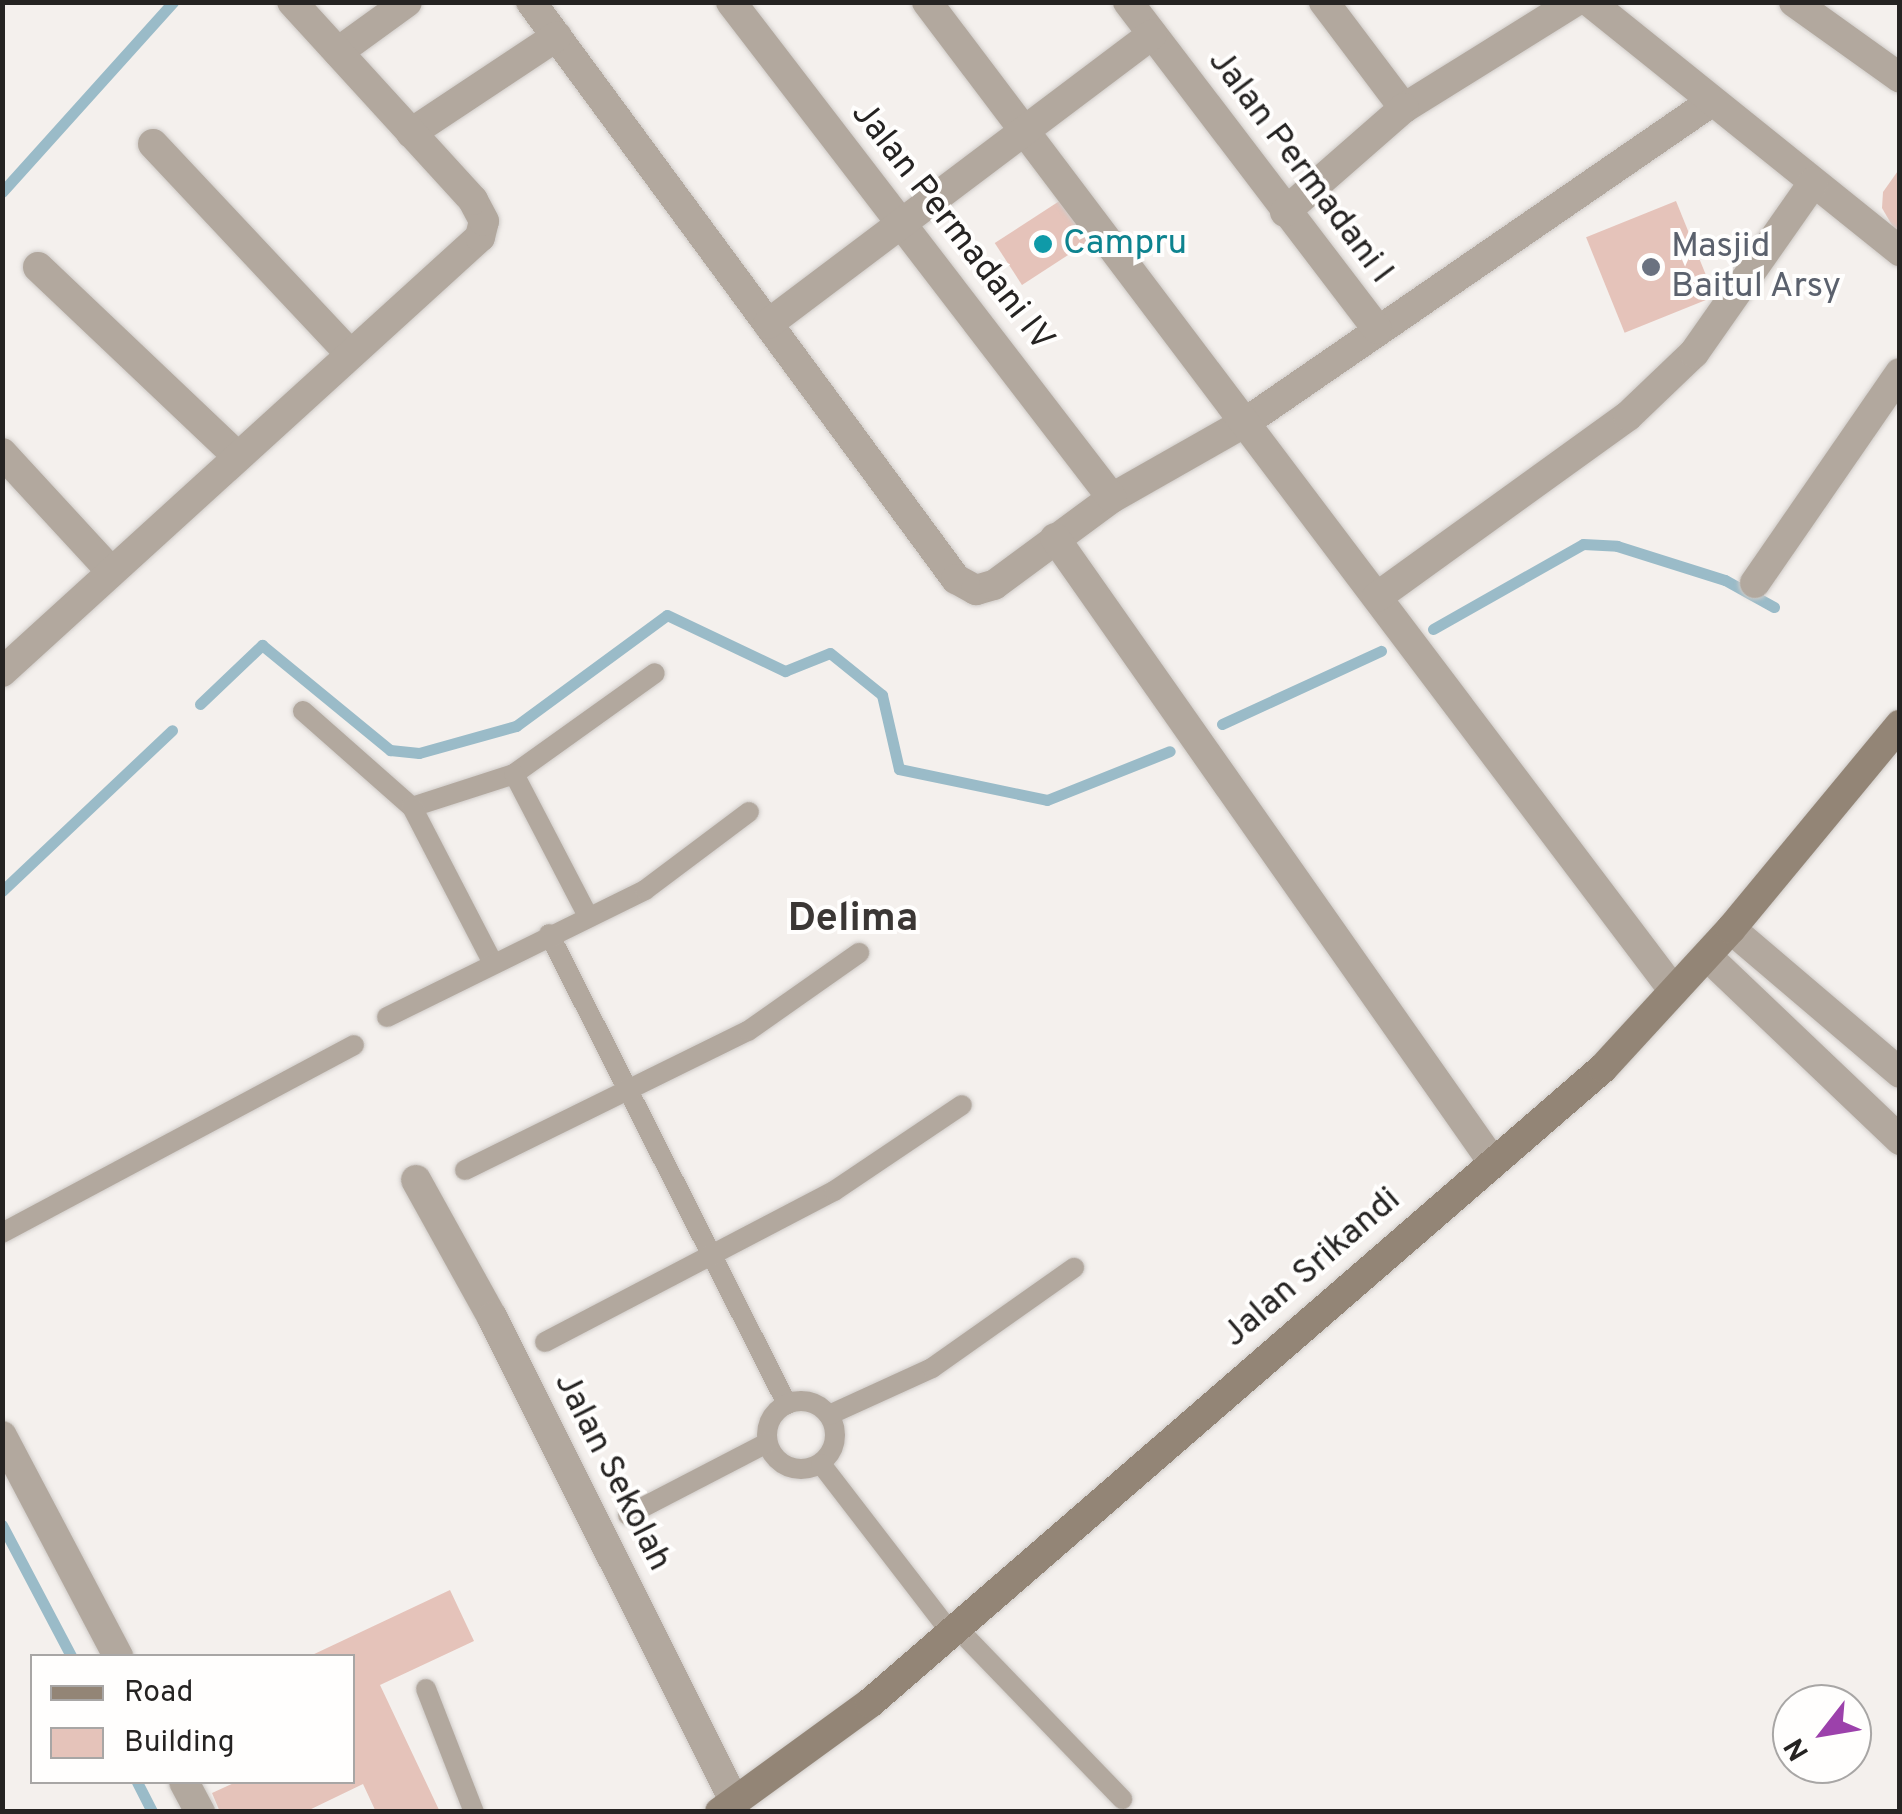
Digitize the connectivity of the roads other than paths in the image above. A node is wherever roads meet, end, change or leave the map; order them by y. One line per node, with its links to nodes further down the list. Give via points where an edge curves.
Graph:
1 (292, 2): 13 (street)
2 (407, 2): 13 (street)
3 (531, 2): 12 (street)
4 (731, 2): 22 (street, Jalan Permadani IV)
5 (927, 2): 17 (street)
6 (1128, 2): 11 (street, Jalan Permadani I)
7 (1324, 2): 16 (street)
8 (1574, 2): 16 (street)
9 (1590, 2): 15 (street)
10 (1794, 2): 14 (street)
11 (1152, 35): 17 (street); 21 (street, Jalan Permadani I)
12 (557, 36): 18 (street); 25 (street)
13 (338, 52): 18 (street)
14 (1900, 78)
15 (1711, 102): 20 (street); 26 (street)
16 (1404, 108): 21 (street)
17 (1024, 129): 22 (street); 29 (street)
18 (411, 133): 27 (street, via 473,200 484,221 480,237)
19 (153, 144): 27 (street)
20 (1814, 183): 23 (street); 36 (street, via 1694,353 1628,416)
21 (1285, 212): 26 (street, Jalan Permadani I)
22 (902, 224): 25 (street); 32 (street, Jalan Permadani IV)
23 (1900, 251)
24 (38, 267): 31 (street)
25 (768, 324): 33 (street, via 967,588 994,585)
26 (1376, 329): 29 (street)
27 (348, 352): 31 (street)
28 (1900, 373): 35 (street)
29 (1246, 422): 32 (street); 36 (street)
30 (2, 454): 34 (street)
31 (236, 455): 34 (street)
32 (1112, 498): 33 (street)
33 (1056, 538): 57 (street)
34 (111, 571): 37 (street)
35 (1755, 583)
36 (1377, 597): 50 (street)
37 (2, 672)
38 (655, 673): 41 (lane)
39 (303, 710): 42 (lane)
40 (1900, 726): 45 (main road, Jalan Srikandi)
41 (514, 774): 42 (lane); 44 (lane)
42 (412, 807): 49 (lane)
43 (749, 812): 44 (lane, via 645,890)
44 (588, 916): 46 (lane)
45 (1731, 929): 48 (main road, Jalan Srikandi); 53 (street)
46 (550, 934): 49 (lane); 54 (lane)
47 (860, 953): 54 (lane, via 748,1031)
48 (1707, 956): 50 (main road, Jalan Srikandi); 56 (street)
49 (493, 964): 51 (lane)
50 (1674, 991): 57 (main road, Jalan Srikandi, via 1602,1068)
51 (387, 1018)
52 (354, 1045): 60 (lane)
53 (1900, 1073)
54 (629, 1092): 58 (lane); 61 (lane)
55 (962, 1104): 61 (lane, via 834,1192)
56 (1900, 1140)
57 (1492, 1161): 70 (main road, Jalan Srikandi)
58 (465, 1170)
59 (416, 1180): 75 (street, Jalan Sekolah, via 492,1317)
60 (2, 1233)
61 (711, 1254): 63 (lane); 64 (lane)
62 (1074, 1268): 65 (lane, via 932,1368)
63 (545, 1342)
64 (786, 1404): 65 (lane, via 810,1402); 67 (lane, via 770,1420)
65 (829, 1415): 68 (lane, via 834,1446)
66 (2, 1436): 71 (street)
67 (767, 1443): 68 (lane, via 789,1468); 69 (lane)
68 (821, 1464): 70 (lane)
69 (628, 1515)
70 (954, 1630): 74 (lane); 75 (main road, Jalan Srikandi, via 870,1703)
71 (117, 1654)
72 (426, 1690): 77 (lane)
73 (185, 1784): 76 (street)
74 (1122, 1799)
75 (727, 1806)
76 (200, 1812)
77 (474, 1812)

